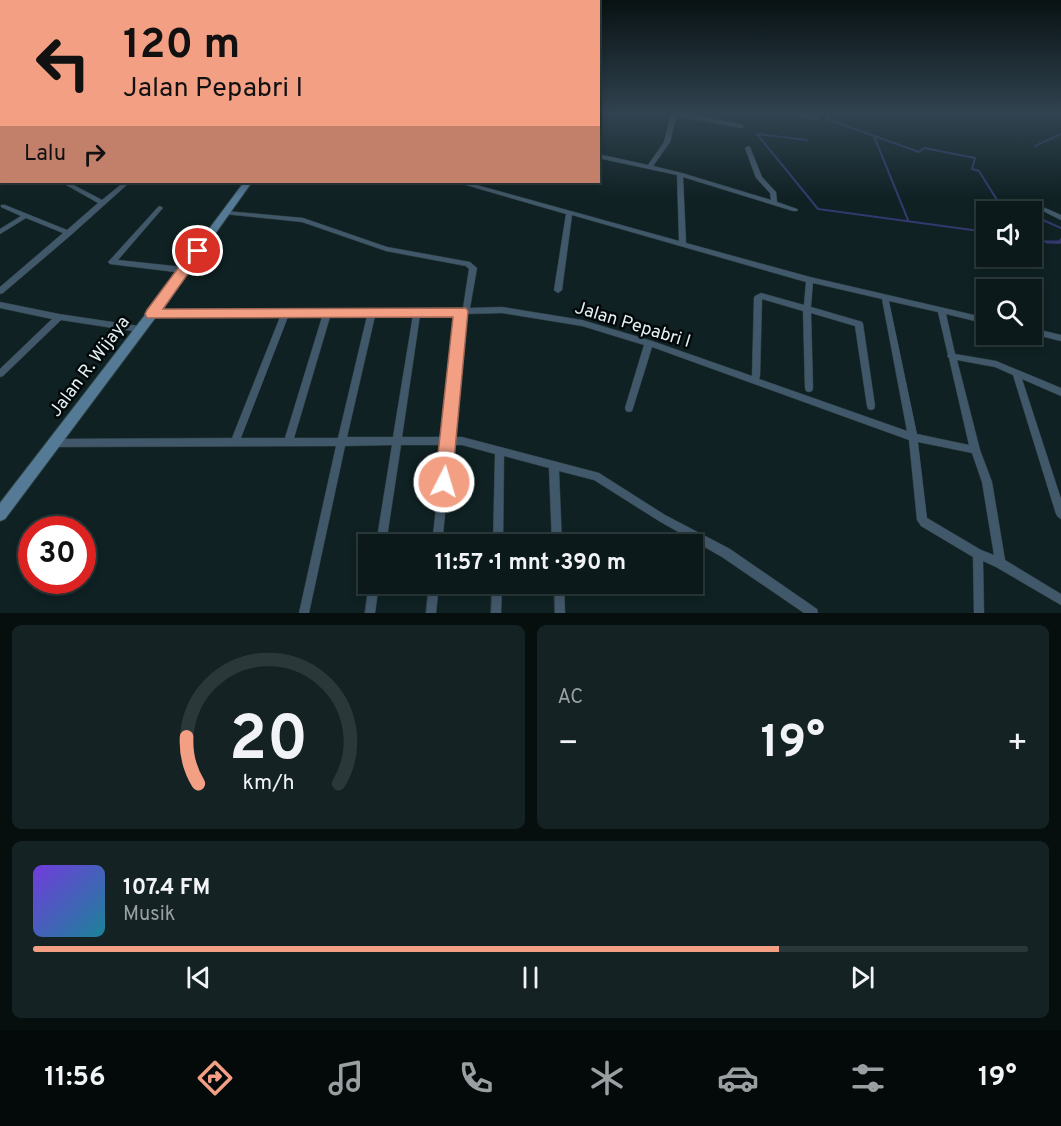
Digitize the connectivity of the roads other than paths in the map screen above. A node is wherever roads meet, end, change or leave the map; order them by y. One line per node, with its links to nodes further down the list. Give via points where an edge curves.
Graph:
1 (667, 142): 4 (street)
2 (748, 148): 11 (street)
3 (600, 156): 4 (street)
4 (650, 166): 5 (street)
5 (680, 174): 11 (street); 22 (street)
6 (66, 183): 10 (street)
7 (126, 183): 10 (street)
8 (247, 183): 17 (street, Jalan R. Wijaya)
9 (465, 183): 16 (street)
10 (103, 203): 21 (street)
11 (774, 203): 14 (street)
12 (3, 206): 18 (street)
13 (160, 208): 23 (street, via 112,261)
14 (795, 210)
15 (1045, 210): 19 (street)
16 (569, 212): 22 (street); 27 (street)
17 (226, 213): 23 (street, Jalan R. Wijaya); 32 (street, via 303,220 386,249 471,265)
18 (25, 216): 20 (street); 21 (street)
19 (1061, 218)
20 (0, 232)
21 (69, 233): 26 (street)
22 (683, 244): 25 (street)
23 (183, 270): 36 (street, Jalan R. Wijaya)
24 (0, 278): 26 (street)
25 (810, 280): 29 (street); 31 (street)
26 (10, 282): 28 (street)
27 (558, 290)
28 (0, 291)
29 (885, 298): 33 (street); 53 (street)
30 (0, 305): 39 (street)
31 (807, 308): 48 (street, via 758,297); 49 (street); 51 (street, via 859,324)
32 (463, 311): 34 (street, Jalan Pepabri I); 44 (street, Jalan Pepabri I, via 502,310 582,323); 54 (street)
33 (941, 311): 40 (street); 45 (street)
34 (417, 312): 35 (street, Jalan Pepabri I); 57 (street)
35 (372, 313): 38 (street, Jalan Pepabri I); 58 (street)
36 (152, 314): 37 (street, Jalan Pepabri I); 41 (street, Jalan R. Wijaya)
37 (285, 314): 38 (street, Jalan Pepabri I); 55 (street)
38 (327, 314): 56 (street)
39 (58, 317): 41 (street); 47 (street)
40 (976, 319)
41 (139, 329): 59 (street, Jalan R. Wijaya)
42 (1042, 334): 43 (street)
43 (1061, 338)
44 (649, 344): 52 (street); 53 (street, Jalan Pepabri I)
45 (951, 356): 46 (street); 60 (street)
46 (1016, 372): 50 (street); 64 (street)
47 (0, 374)
48 (756, 376)
49 (809, 388)
50 (1061, 392)
51 (871, 406)
52 (629, 408)
53 (913, 437): 60 (street, Jalan Pepabri I); 69 (street, via 922,520)
54 (448, 440): 57 (street); 61 (street); 66 (street)
55 (236, 441): 56 (street); 59 (street)
56 (289, 441): 58 (street)
57 (397, 441): 58 (street); 65 (street)
58 (341, 442): 76 (street)
59 (54, 443): 63 (street, Jalan R. Wijaya)
60 (975, 450): 70 (street, via 987,482)
61 (500, 452): 62 (street); 67 (street)
62 (554, 466): 68 (street); 81 (street, via 590,473 605,481 726,554)
63 (0, 514)
64 (1061, 514)
65 (383, 534)
66 (438, 534)
67 (498, 534)
68 (557, 534)
69 (978, 554): 70 (street); 82 (street)
70 (1000, 563): 75 (street)
71 (373, 594): 77 (street)
72 (433, 594): 78 (street)
73 (497, 594): 79 (street)
74 (559, 594): 80 (street)
75 (1061, 600)
76 (304, 613)
77 (370, 613)
78 (431, 613)
79 (496, 613)
80 (560, 613)
81 (813, 613)
82 (979, 613)

